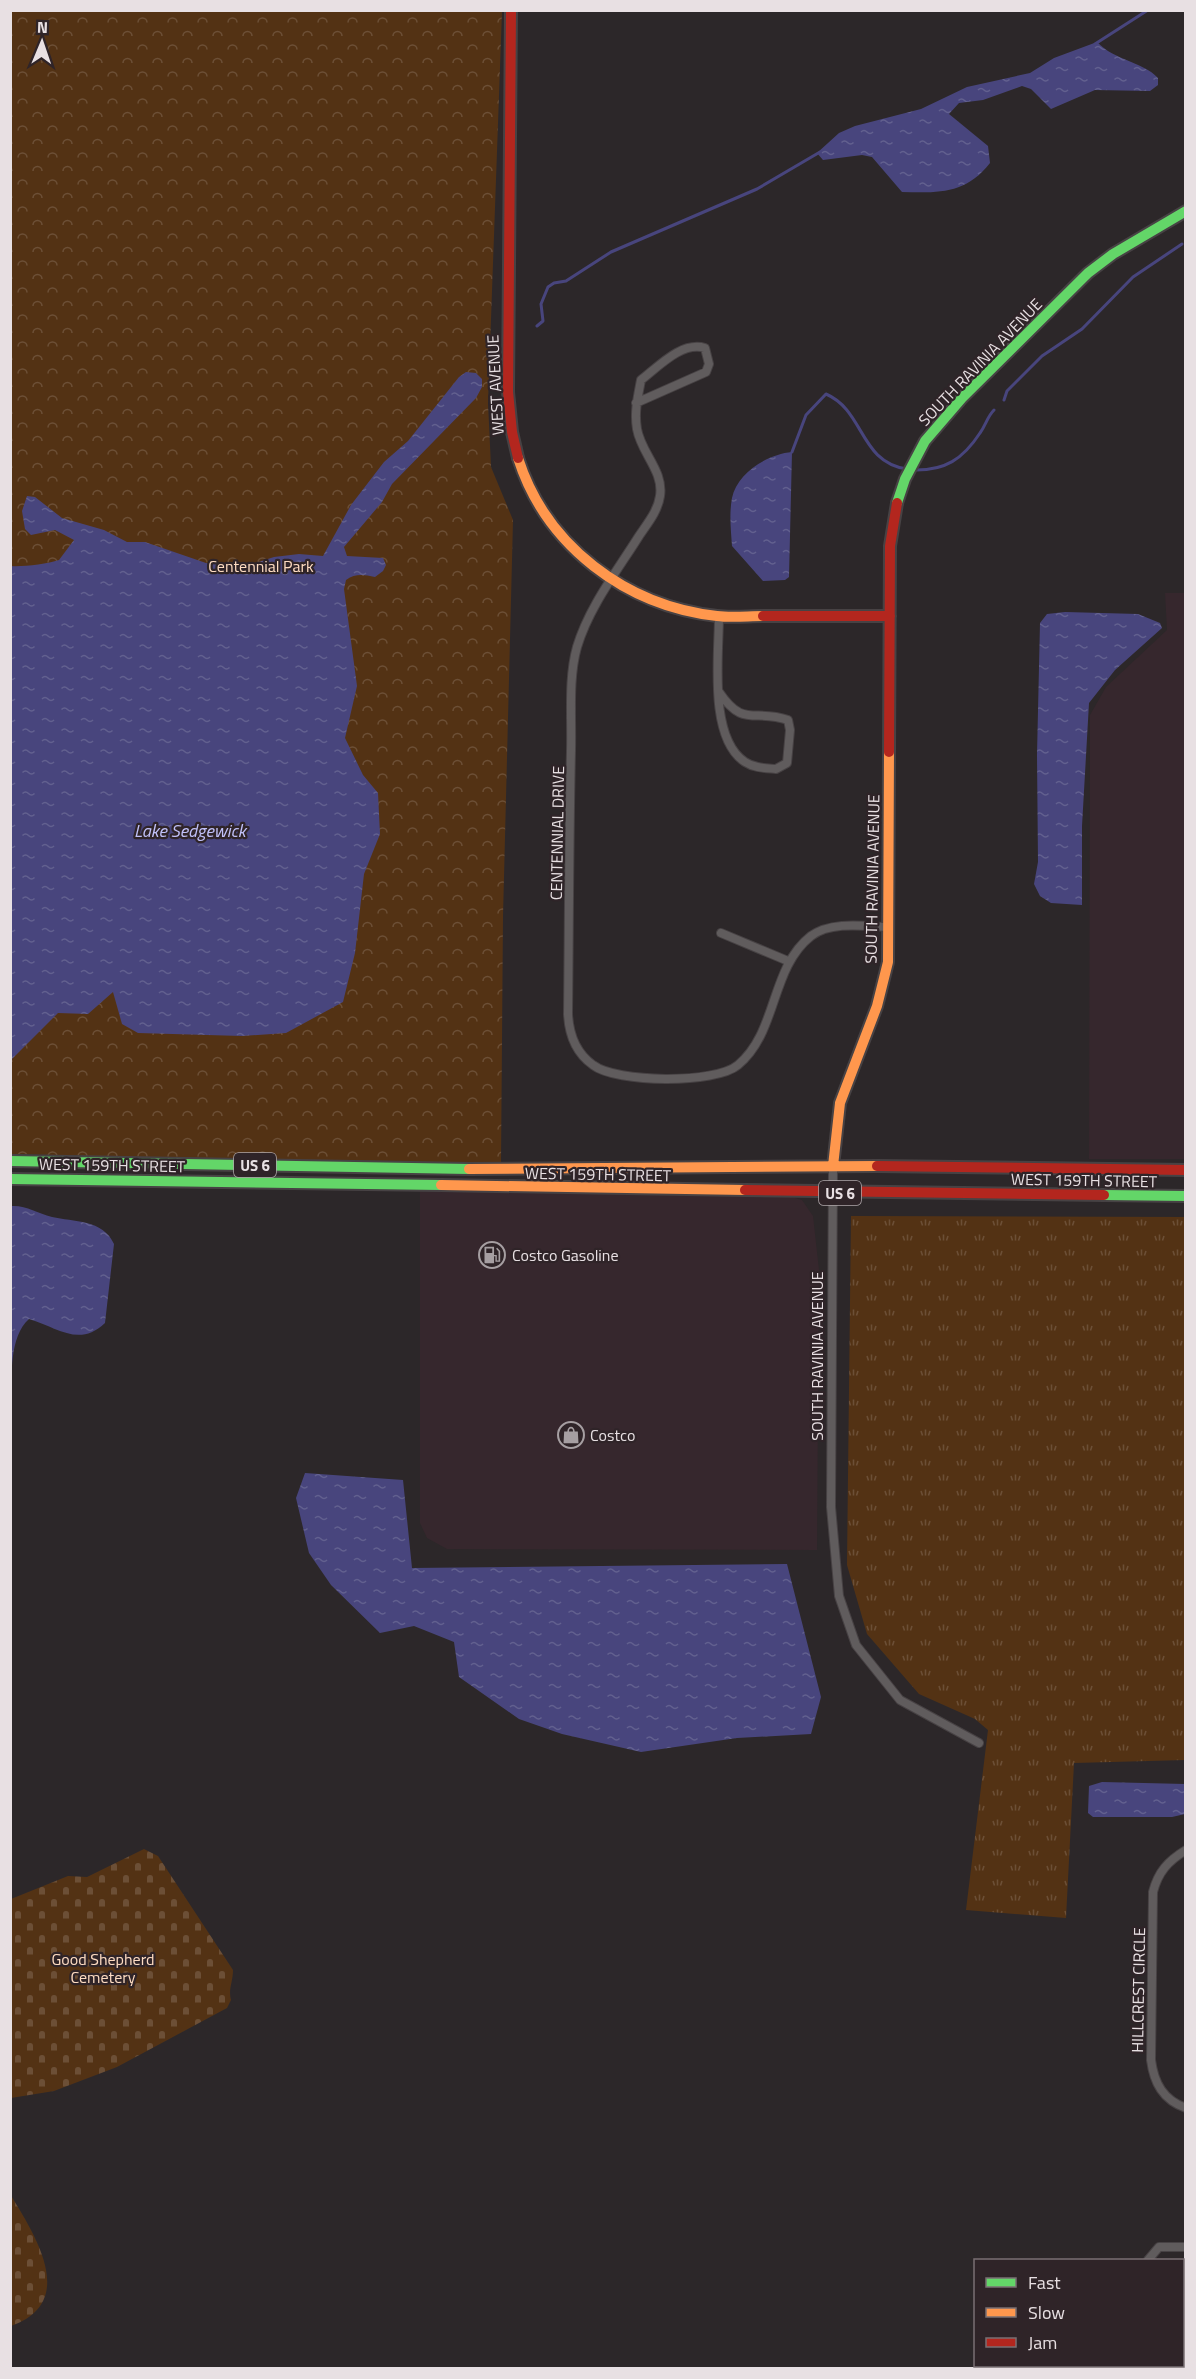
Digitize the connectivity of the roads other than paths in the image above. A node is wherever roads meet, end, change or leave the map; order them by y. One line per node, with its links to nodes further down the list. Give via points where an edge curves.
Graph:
1 (511, 10): 4 (main road, WEST AVENUE, via 508,336 509,417 514,446 527,484 558,535)
2 (1185, 211): 6 (main road, SOUTH RAVINIA AVENUE, via 1088,273 962,398 925,441 895,508 890,546)
3 (636, 403): 3 (street, via 706,372 709,364 705,348 679,351 641,380); 4 (street, CENTENNIAL DRIVE, via 637,431 656,472 660,498)
4 (611, 582): 5 (main road, WEST AVENUE, via 657,603); 10 (street, CENTENNIAL DRIVE, via 585,626 573,674 569,1029 593,1066 611,1074 706,1078 723,1075 750,1053)
5 (719, 616): 6 (main road, WEST AVENUE); 7 (street)
6 (890, 616): 8 (main road, SOUTH RAVINIA AVENUE)
7 (719, 692): 7 (street, via 723,730 738,757 760,768 776,769 787,763 788,720 739,714)
8 (887, 927): 10 (street, via 829,928 814,934); 12 (main road, SOUTH RAVINIA AVENUE, via 885,973 877,1006 840,1103)
9 (721, 933): 10 (street)
10 (788, 961)
11 (10, 1161): 12 (main road, WEST 159TH STREET / US 6, via 499,1170)
12 (832, 1166): 13 (main road, WEST 159TH STREET / US 6); 15 (street, SOUTH RAVINIA AVENUE)
13 (1185, 1170)
14 (10, 1179): 15 (main road, WEST 159TH STREET / US 6)
15 (832, 1193): 16 (main road, WEST 159TH STREET / US 6); 17 (street, SOUTH RAVINIA AVENUE, via 831,1507 839,1596 856,1645 900,1700)
16 (1185, 1196)
17 (979, 1743)
18 (1185, 1850): 19 (street, HILLCREST CIRCLE, via 1161,1871 1153,1892 1151,2060 1162,2093)
19 (1185, 2108)
20 (1185, 2247): 21 (street, via 1159,2247)
21 (1149, 2259)

